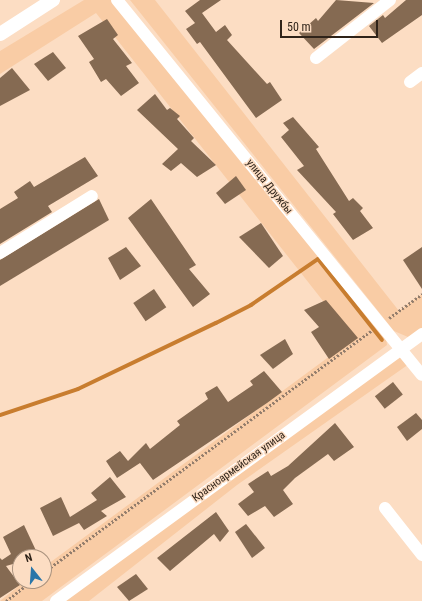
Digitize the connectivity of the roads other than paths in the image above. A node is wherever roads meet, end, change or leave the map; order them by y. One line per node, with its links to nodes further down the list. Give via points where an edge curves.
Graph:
1 (53, 0): 4 (street)
2 (117, 0): 11 (street, улица Дружбы)
3 (390, 0): 5 (street)
4 (0, 34)
5 (316, 58)
6 (422, 73): 7 (street)
7 (410, 82)
8 (92, 196): 9 (street)
9 (0, 253)
10 (422, 334): 11 (street, Красноармейская улица)
11 (401, 349): 12 (street, улица Дружбы); 15 (street, Красноармейская улица)
12 (422, 375)
13 (385, 508): 14 (street)
14 (422, 555)
15 (56, 601)

